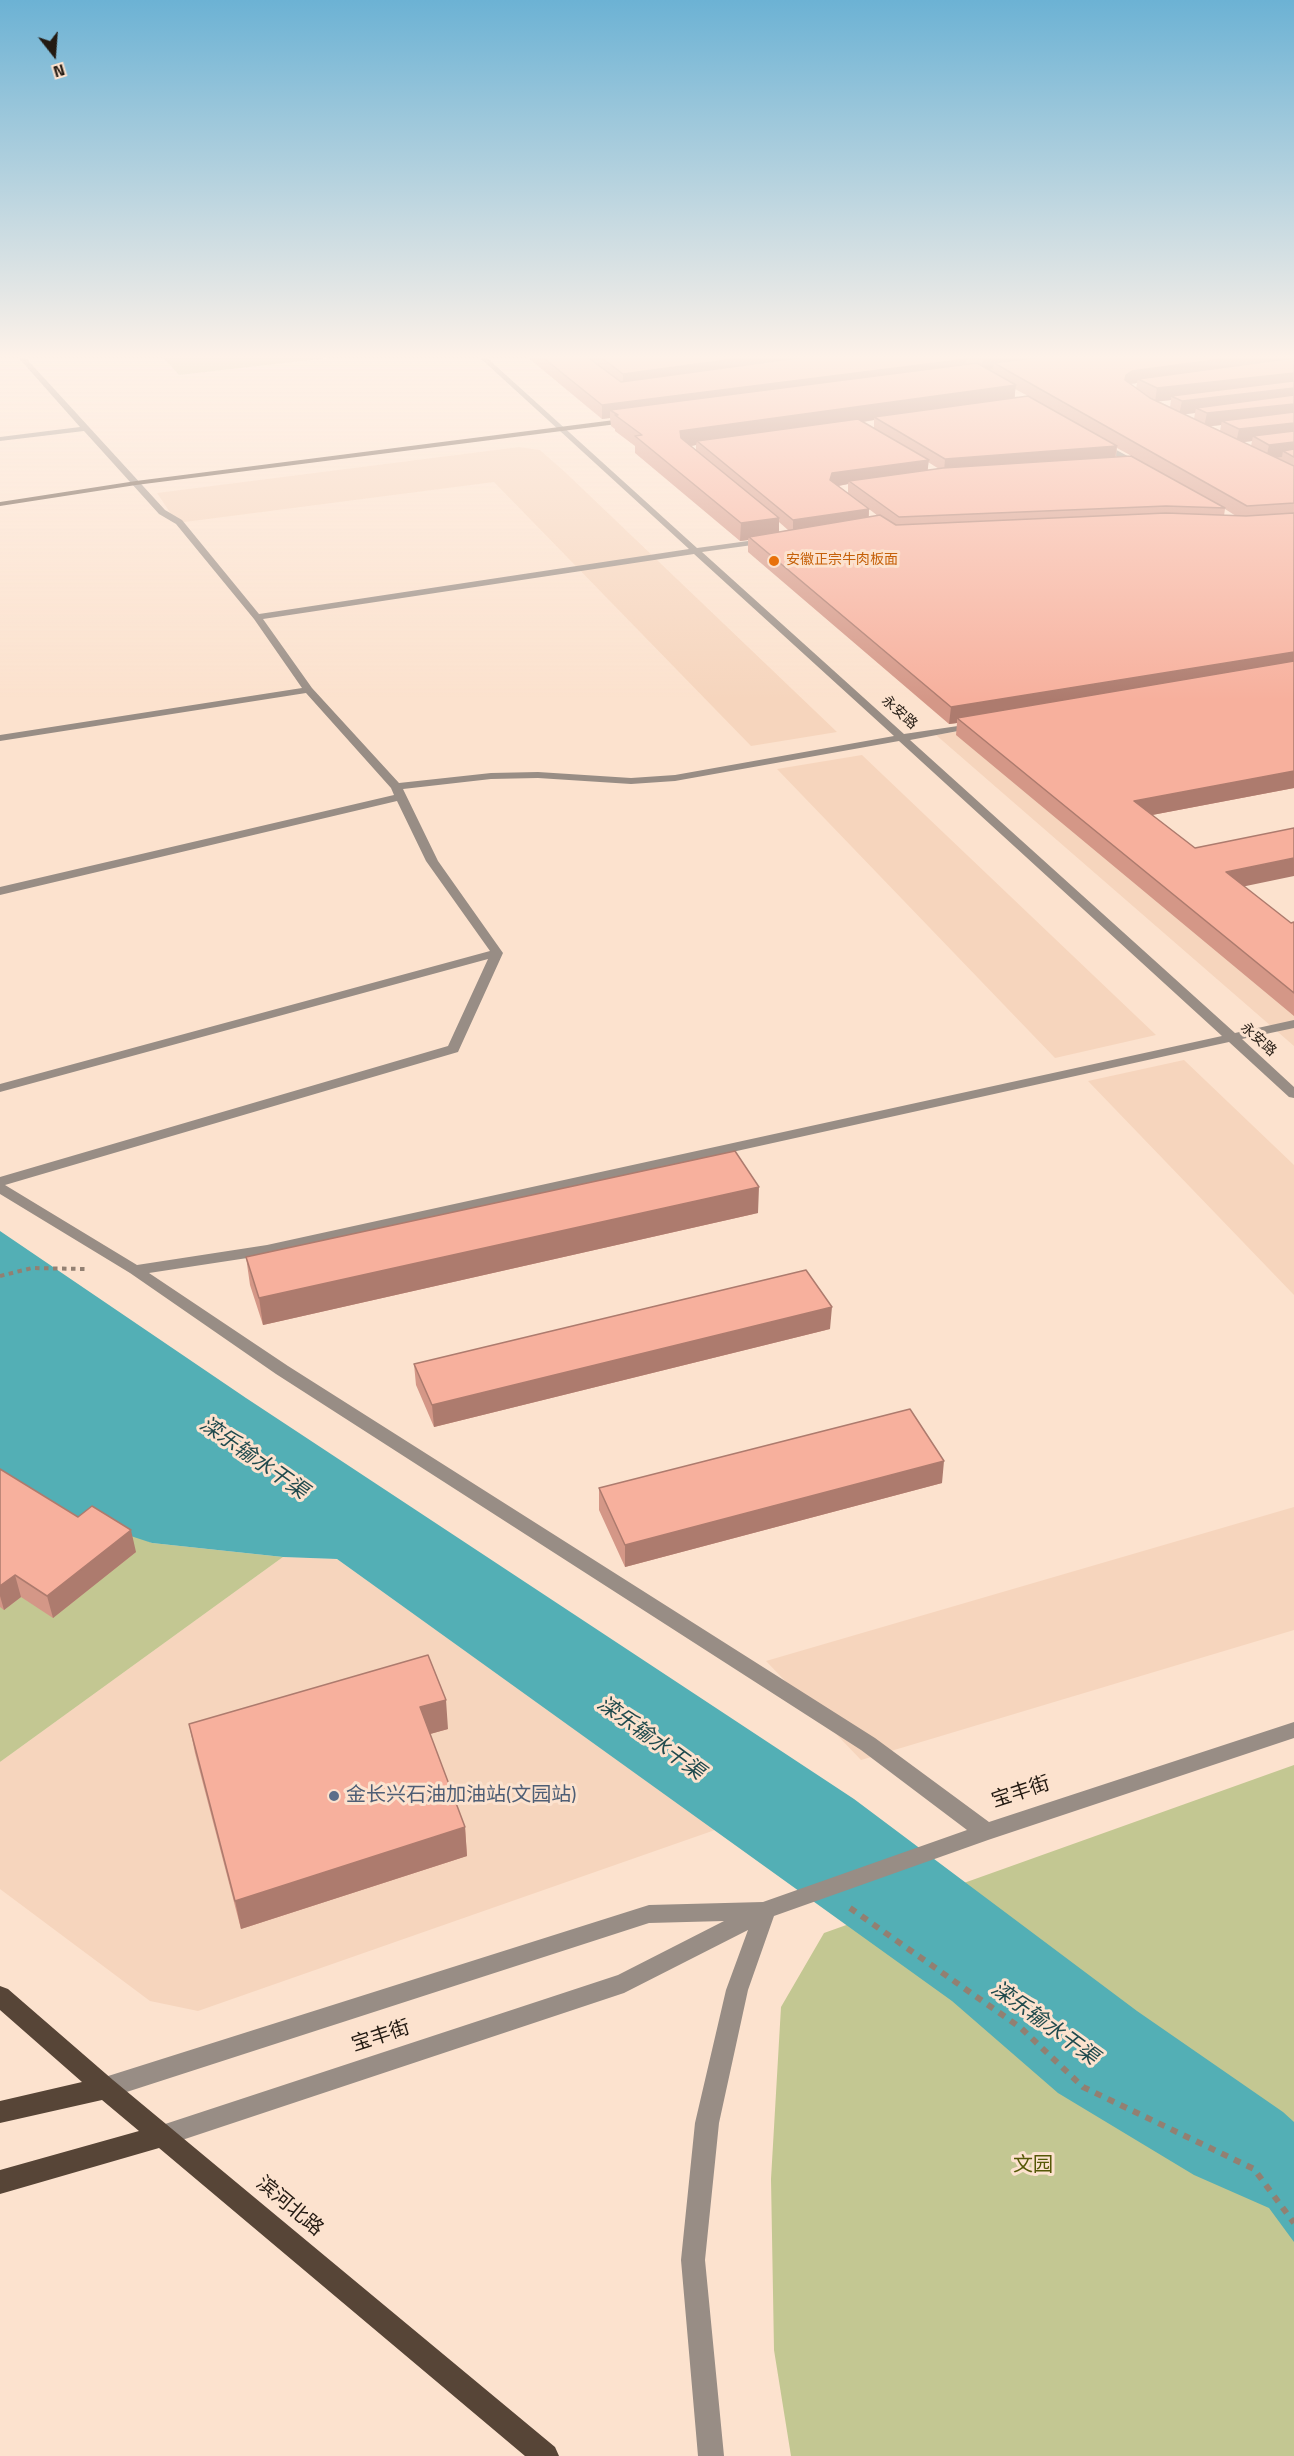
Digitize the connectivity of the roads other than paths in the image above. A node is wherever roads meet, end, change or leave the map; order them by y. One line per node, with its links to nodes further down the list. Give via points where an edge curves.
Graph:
1 (125, 471): 6 (street)
2 (233, 471): 6 (main road)
3 (608, 471): 9 (street, 永安路)
4 (1147, 471): 5 (street)
5 (1153, 474)
6 (136, 483): 7 (main road); 10 (street, via 162,512 179,522)
7 (0, 504)
8 (777, 539): 9 (street)
9 (697, 550): 10 (street); 13 (street, 永安路)
10 (257, 617): 11 (street)
11 (308, 690): 14 (street); 15 (street)
12 (984, 723): 13 (street)
13 (903, 737): 15 (street, via 675,778 631,782 538,775 491,776); 19 (street, 永安路)
14 (0, 738)
15 (398, 792): 16 (street); 17 (street, via 432,861)
16 (0, 891)
17 (496, 953): 20 (street); 22 (street, via 453,1049)
18 (1294, 1024): 19 (street)
19 (1233, 1038): 21 (street, 永安路); 24 (street, via 267,1250)
20 (0, 1088)
21 (1294, 1094)
22 (0, 1182)
23 (0, 1188): 24 (street)
24 (135, 1270): 26 (street, via 282,1370 868,1744)
25 (1294, 1730): 26 (street, 宝丰街)
26 (987, 1832): 27 (street, 宝丰街)
27 (766, 1910): 29 (street, 宝丰街, via 649,1914); 31 (street, 宝丰街, via 624,1983); 34 (street, via 736,1990 707,2123 693,2260)
28 (0, 1995): 29 (main road, 滨河北路)
29 (105, 2088): 30 (main road, 宝丰街); 31 (main road, 滨河北路)
30 (0, 2112)
31 (164, 2135): 32 (main road, 宝丰街); 33 (main road, 滨河北路)
32 (0, 2182)
33 (546, 2456)
34 (711, 2456)

